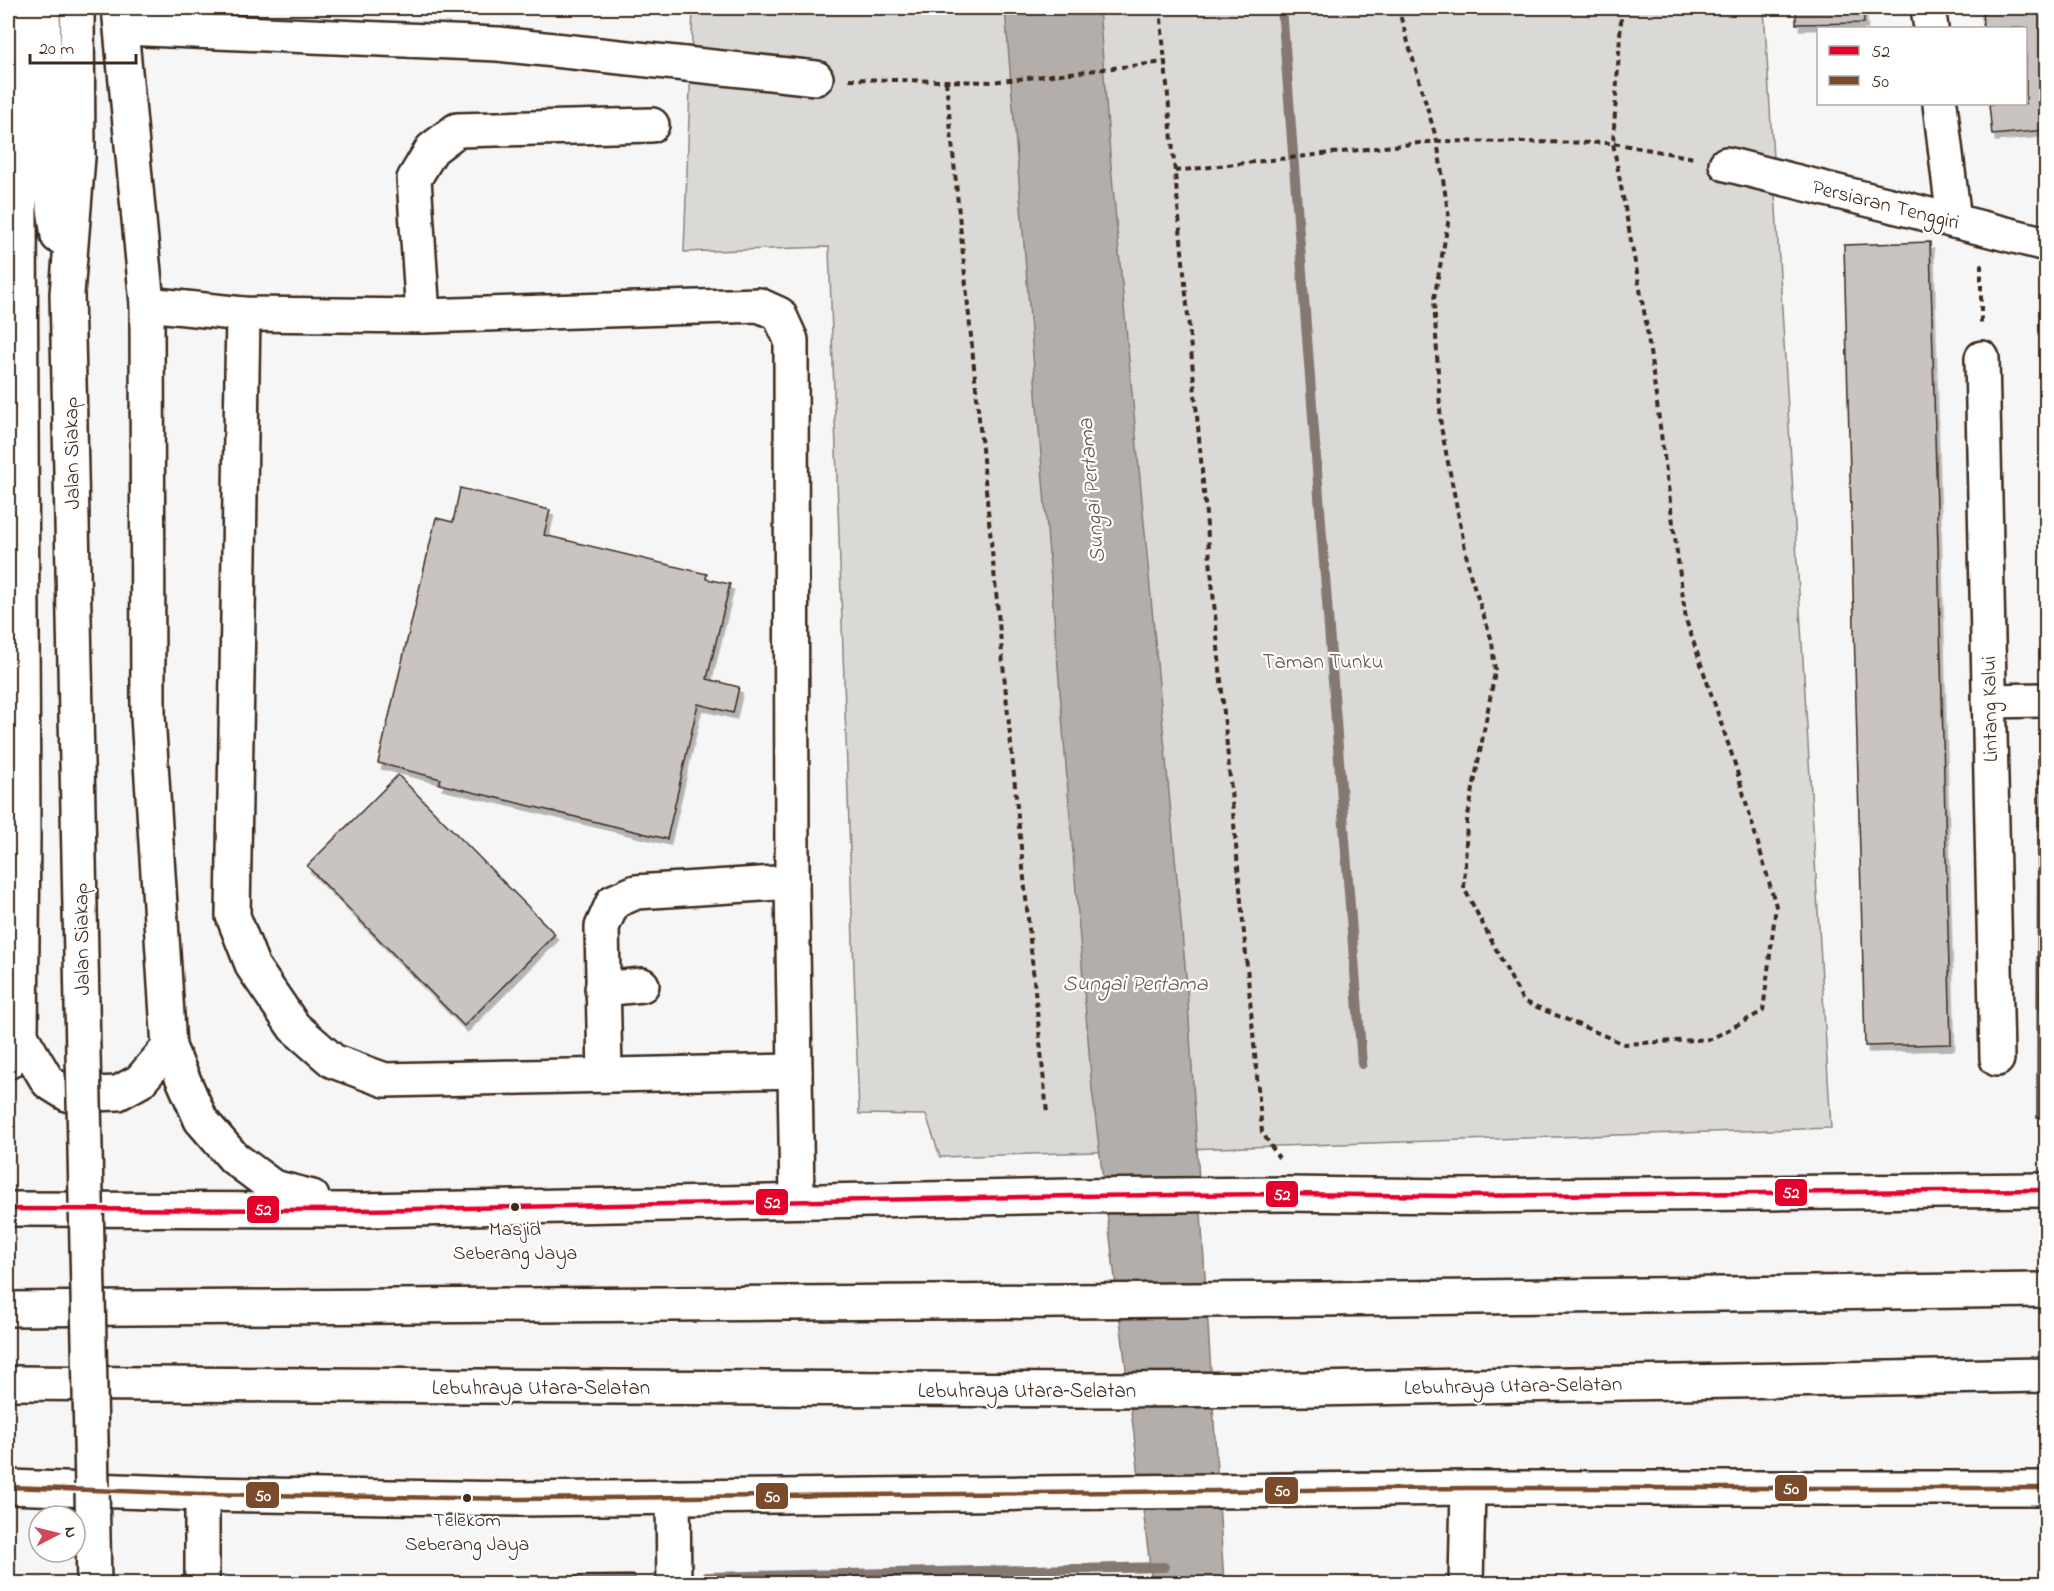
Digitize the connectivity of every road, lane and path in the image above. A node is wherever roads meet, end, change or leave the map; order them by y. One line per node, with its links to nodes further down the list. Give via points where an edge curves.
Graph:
1 (19, 8): 10 (main road)
2 (43, 8): 22 (main road, Jalan Siakap, via 47,160)
3 (77, 8): 22 (main road, Jalan Siakap, via 78,157)
4 (1160, 8): 11 (path)
5 (1398, 8): 16 (path)
6 (1619, 8): 17 (path)
7 (1928, 8): 9 (main road)
8 (121, 18): 12 (main road, via 498,44); 23 (main road)
9 (1931, 27)
10 (13, 40): 33 (main road, via 23,834)
11 (1165, 62): 13 (path, via 992,82); 19 (path)
12 (816, 78): 13 (path)
13 (946, 81): 37 (path)
14 (1940, 105): 20 (main road)
15 (652, 125): 25 (main road, via 457,130 432,149 414,179)
16 (1437, 141): 17 (path); 17 (path, via 1449,218 1434,298 1441,427 1470,574 1492,641 1495,672 1467,821 1464,888 1523,1001 1624,1044 1711,1039 1763,1011 1776,906 1734,761 1686,621 1646,322); 19 (path)
17 (1613, 143): 18 (path)
18 (1726, 164): 20 (main road, Persiaran Tenggiri)
19 (1175, 171): 38 (path, via 1262,1132)
20 (1967, 224): 21 (main road, Persiaran Tenggiri); 26 (path)
21 (2046, 244)
22 (67, 294): 52 (main road, Jalan Siakap, bridge)
23 (147, 304): 24 (main road); 32 (main road, via 148,716)
24 (243, 314): 25 (main road); 36 (main road, via 233,916 253,967 294,1027 333,1061 385,1080)
25 (423, 316): 29 (main road, via 759,305 779,314 791,340)
26 (1982, 358): 28 (main road, Lintang Kalui)
27 (2046, 700): 28 (main road)
28 (1989, 701): 34 (main road, Lintang Kalui)
29 (792, 882): 31 (main road, via 636,892 613,902 602,927); 35 (main road)
30 (642, 985): 31 (main road)
31 (602, 989): 36 (main road)
32 (169, 1047): 33 (main road, via 140,1082 117,1093 69,1095 48,1082); 42 (main road, via 201,1120 234,1158 273,1187)
33 (14, 1049)
34 (1997, 1059)
35 (795, 1071): 36 (main road); 40 (main road)
36 (604, 1075)
37 (1047, 1113)
38 (1281, 1162)
39 (2046, 1190): 40 (main road)
40 (796, 1200): 42 (main road)
41 (8, 1209): 42 (main road)
42 (363, 1210)
43 (2046, 1290): 44 (main road)
44 (8, 1309)
45 (2046, 1375): 46 (main road, Lebuhraya Utara–Selatan, via 1078,1390)
46 (8, 1383)
47 (8, 1487): 50 (main road)
48 (1468, 1488): 49 (main road); 51 (main road); 55 (main road)
49 (2046, 1488)
50 (202, 1494): 51 (main road); 53 (main road)
51 (673, 1497): 54 (main road)
52 (94, 1584)
53 (202, 1584)
54 (674, 1584)
55 (1466, 1584)

